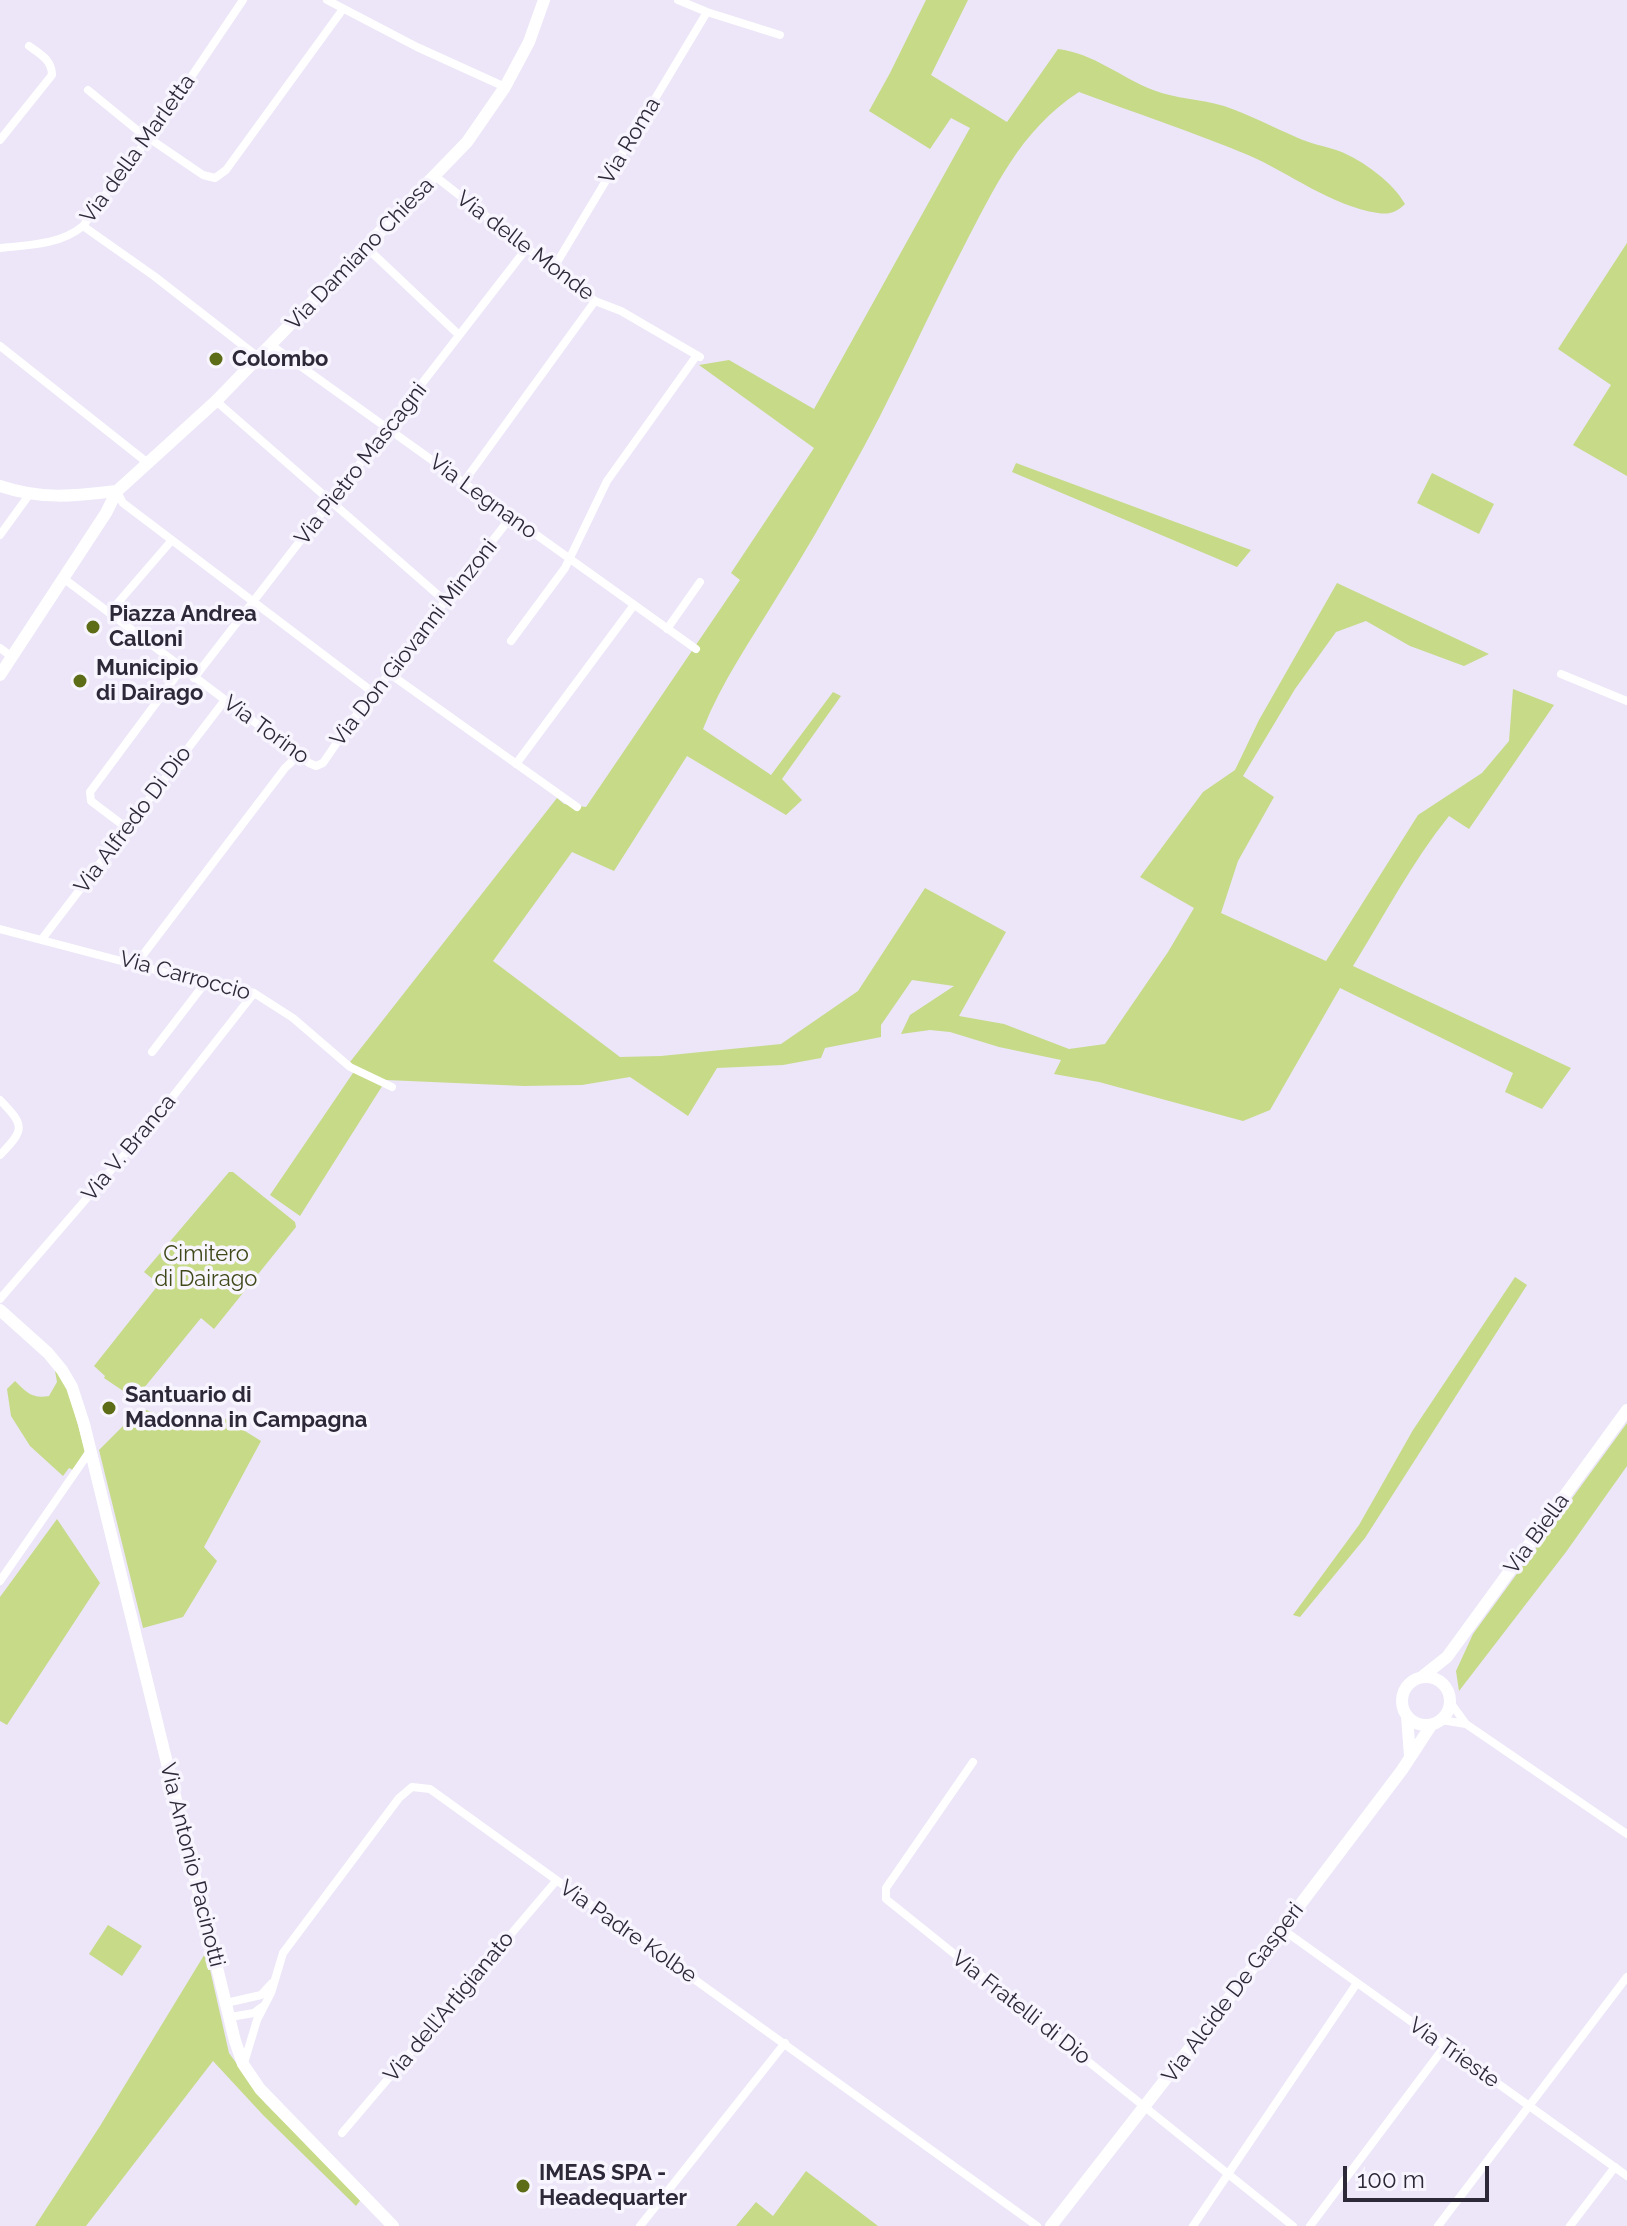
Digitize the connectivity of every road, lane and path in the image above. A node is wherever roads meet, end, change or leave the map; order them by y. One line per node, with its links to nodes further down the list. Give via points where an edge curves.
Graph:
1 (243, 0): 11 (street, Via della Marletta)
2 (327, 0): 5 (street)
3 (544, 0): 9 (street, Via Damiano Chiesa)
4 (678, 0): 6 (street)
5 (343, 9): 9 (street); 11 (street, via 215,178)
6 (707, 12): 7 (street); 18 (street, Via Roma)
7 (780, 35)
8 (29, 46): 12 (street, via 49,61 52,75)
9 (505, 87): 13 (street, Via Damiano Chiesa)
10 (88, 90): 11 (street)
11 (150, 138): 14 (street, Via della Marletta)
12 (0, 140)
13 (436, 177): 16 (street, Via Damiano Chiesa); 17 (street, Via delle Monde)
14 (83, 226): 15 (street, Via della Marletta, via 50,242); 23 (street)
15 (0, 248)
16 (367, 248): 20 (street); 21 (street, Via Damiano Chiesa)
17 (526, 249): 18 (street, Via delle Monde); 20 (street, Via Pietro Mascagni)
18 (553, 269): 19 (street, Via delle Monde)
19 (595, 301): 27 (street); 35 (street, Via delle Monde, via 699,356 607,481)
20 (459, 335): 25 (street, Via Pietro Mascagni)
21 (271, 345): 23 (street, Via Damiano Chiesa); 25 (street, Via Legnano)
22 (0, 346): 26 (street)
23 (258, 357): 24 (street, Via Damiano Chiesa)
24 (216, 401): 26 (street, Via Damiano Chiesa); 31 (street)
25 (388, 429): 27 (street, Via Legnano); 31 (street, Via Pietro Mascagni)
26 (149, 464): 29 (street, Via Damiano Chiesa)
27 (463, 483): 32 (street, Via Legnano)
28 (0, 486): 30 (street)
29 (117, 491): 30 (street); 34 (street, via 123,503); 36 (street, Via Damiano Chiesa)
30 (29, 495): 33 (street)
31 (333, 502): 38 (street); 39 (street, Via Pietro Mascagni)
32 (511, 517): 35 (street, Via Legnano); 38 (street, Via Don Giovanni Minzoni)
33 (0, 535)
34 (172, 540): 39 (street); 41 (street)
35 (568, 559): 40 (street, Via Legnano); 43 (street)
36 (63, 578): 41 (street, Via Torino); 46 (street, Via Damiano Chiesa)
37 (700, 582): 42 (street)
38 (445, 601): 48 (street, Via Don Giovanni Minzoni)
39 (254, 602): 51 (street, Via Pietro Mascagni); 52 (street)
40 (634, 605): 42 (street, Via Legnano); 56 (street)
41 (109, 613): 47 (street, Via Torino)
42 (667, 629): 45 (street, Via Legnano)
43 (511, 641)
44 (0, 648): 46 (street)
45 (696, 649)
46 (12, 657): 50 (street, Via Damiano Chiesa)
47 (182, 668): 51 (street, Via Torino); 59 (street, via 90,792 91,801)
48 (390, 674): 52 (street, Via Don Giovanni Minzoni); 56 (street)
49 (1561, 674): 54 (street)
50 (0, 675)
51 (194, 678): 53 (street, Via Torino)
52 (374, 693): 57 (street, Via Don Giovanni Minzoni)
53 (225, 700): 55 (street, Via Torino); 59 (street, Via Alfredo Di Dio)
54 (1627, 701)
55 (299, 755): 57 (street, Via Torino); 62 (street)
56 (516, 764): 58 (street)
57 (316, 766)
58 (577, 807)
59 (128, 829): 61 (street, Via Alfredo Di Dio)
60 (0, 929): 61 (street, Via Carroccio)
61 (42, 939): 62 (street, Via Carroccio)
62 (136, 964): 63 (street, Via Carroccio)
63 (205, 983): 64 (street, Via Carroccio); 65 (street)
64 (254, 993): 66 (street, Via Carroccio, via 293,1018 350,1067); 69 (street, Via V. Branca, via 156,1118)
65 (152, 1052)
66 (392, 1087)
67 (0, 1100): 68 (street, via 18,1119 20,1129)
68 (0, 1155)
69 (0, 1299)
70 (0, 1310): 72 (street, Via Antonio Pacinotti, via 62,1370)
71 (1627, 1410): 74 (street, Via Biella)
72 (90, 1451): 73 (street); 89 (street, Via Antonio Pacinotti)
73 (0, 1581)
74 (1447, 1657): 75 (street, Via Biella); 76 (street, Via Biella)
75 (1423, 1676): 76 (street); 78 (street, via 1403,1694)
76 (1444, 1684): 77 (street)
77 (1450, 1702): 79 (street); 80 (street)
78 (1407, 1716): 79 (street, via 1418,1724); 81 (street)
79 (1437, 1722): 80 (street); 81 (street, Via Alcide De Gasperi)
80 (1466, 1724): 83 (street)
81 (1410, 1756): 85 (street, Via Alcide De Gasperi)
82 (973, 1762): 96 (street, Via Fratelli di Dio, via 886,1888 886,1899)
83 (1627, 1834)
84 (556, 1881): 87 (street, Via Padre Kolbe, via 430,1789 412,1787 283,1953); 92 (street, Via Padre Kolbe); 97 (street, Via dell'Artigianato)
85 (1282, 1929): 88 (street, Via Trieste); 96 (street, Via Alcide De Gasperi)
86 (1627, 1977): 95 (street)
87 (273, 1983): 89 (street, via 261,1995); 90 (street, Via Padre Kolbe)
88 (1357, 1983): 93 (street, Via Trieste); 99 (street)
89 (226, 2003): 91 (street, Via Antonio Pacinotti)
90 (265, 2005): 91 (street); 94 (street, Via Padre Kolbe)
91 (230, 2017): 94 (street, Via Antonio Pacinotti)
92 (785, 2043): 102 (street); 103 (street, Via Padre Kolbe)
93 (1445, 2046): 95 (street, Via Trieste); 107 (street)
94 (243, 2064): 101 (street, Via Antonio Pacinotti, via 260,2089)
95 (1529, 2106): 98 (street, Via Trieste); 108 (street)
96 (1146, 2107): 99 (street, Via Fratelli di Dio); 104 (street, Via Alcide De Gasperi)
97 (342, 2133)
98 (1615, 2167): 100 (street, Via Trieste); 109 (street)
99 (1228, 2175): 105 (street); 106 (street, Via Fratelli di Dio)
100 (1627, 2176)
101 (393, 2226)
102 (640, 2226)
103 (1037, 2226)
104 (1051, 2226)
105 (1193, 2226)
106 (1293, 2226)
107 (1310, 2226)
108 (1438, 2226)
109 (1570, 2226)

